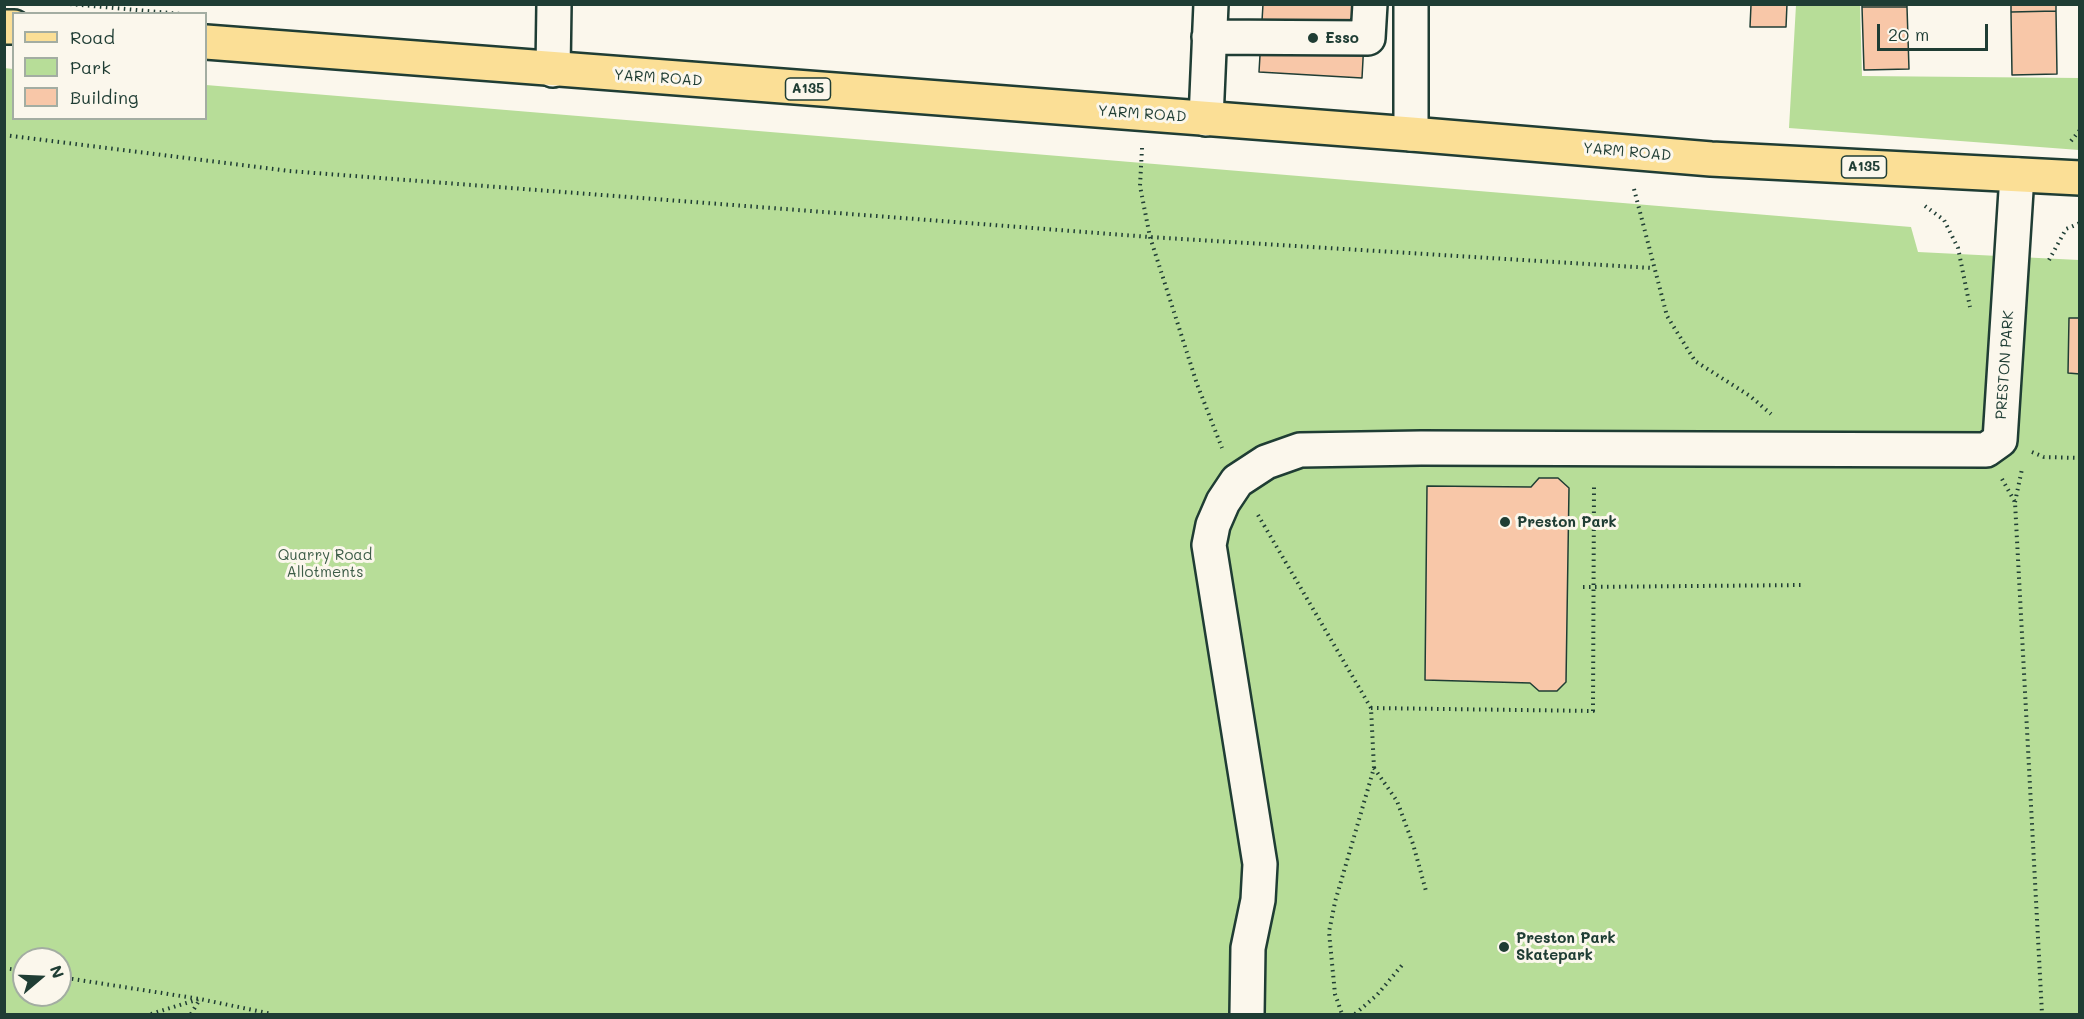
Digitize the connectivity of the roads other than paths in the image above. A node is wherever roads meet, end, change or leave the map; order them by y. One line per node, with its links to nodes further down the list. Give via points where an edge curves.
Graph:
1 (555, 4): 7 (street)
2 (1211, 4): 5 (street)
3 (1370, 4): 5 (street, via 1368,38)
4 (1411, 4): 9 (street)
5 (1209, 38): 8 (street)
6 (207, 42): 7 (main road, YARM ROAD / A135)
7 (553, 70): 8 (main road, YARM ROAD / A135)
8 (1206, 119): 9 (main road, YARM ROAD / A135)
9 (1411, 134): 10 (main road, YARM ROAD / A135, via 1711,159)
10 (2017, 175): 11 (main road, YARM ROAD / A135); 12 (street, PRESTON PARK, via 2004,446 1300,450 1266,462 1237,481 1219,510 1209,545 1260,864 1258,900 1248,948)
11 (2079, 178)
12 (1247, 1014)

